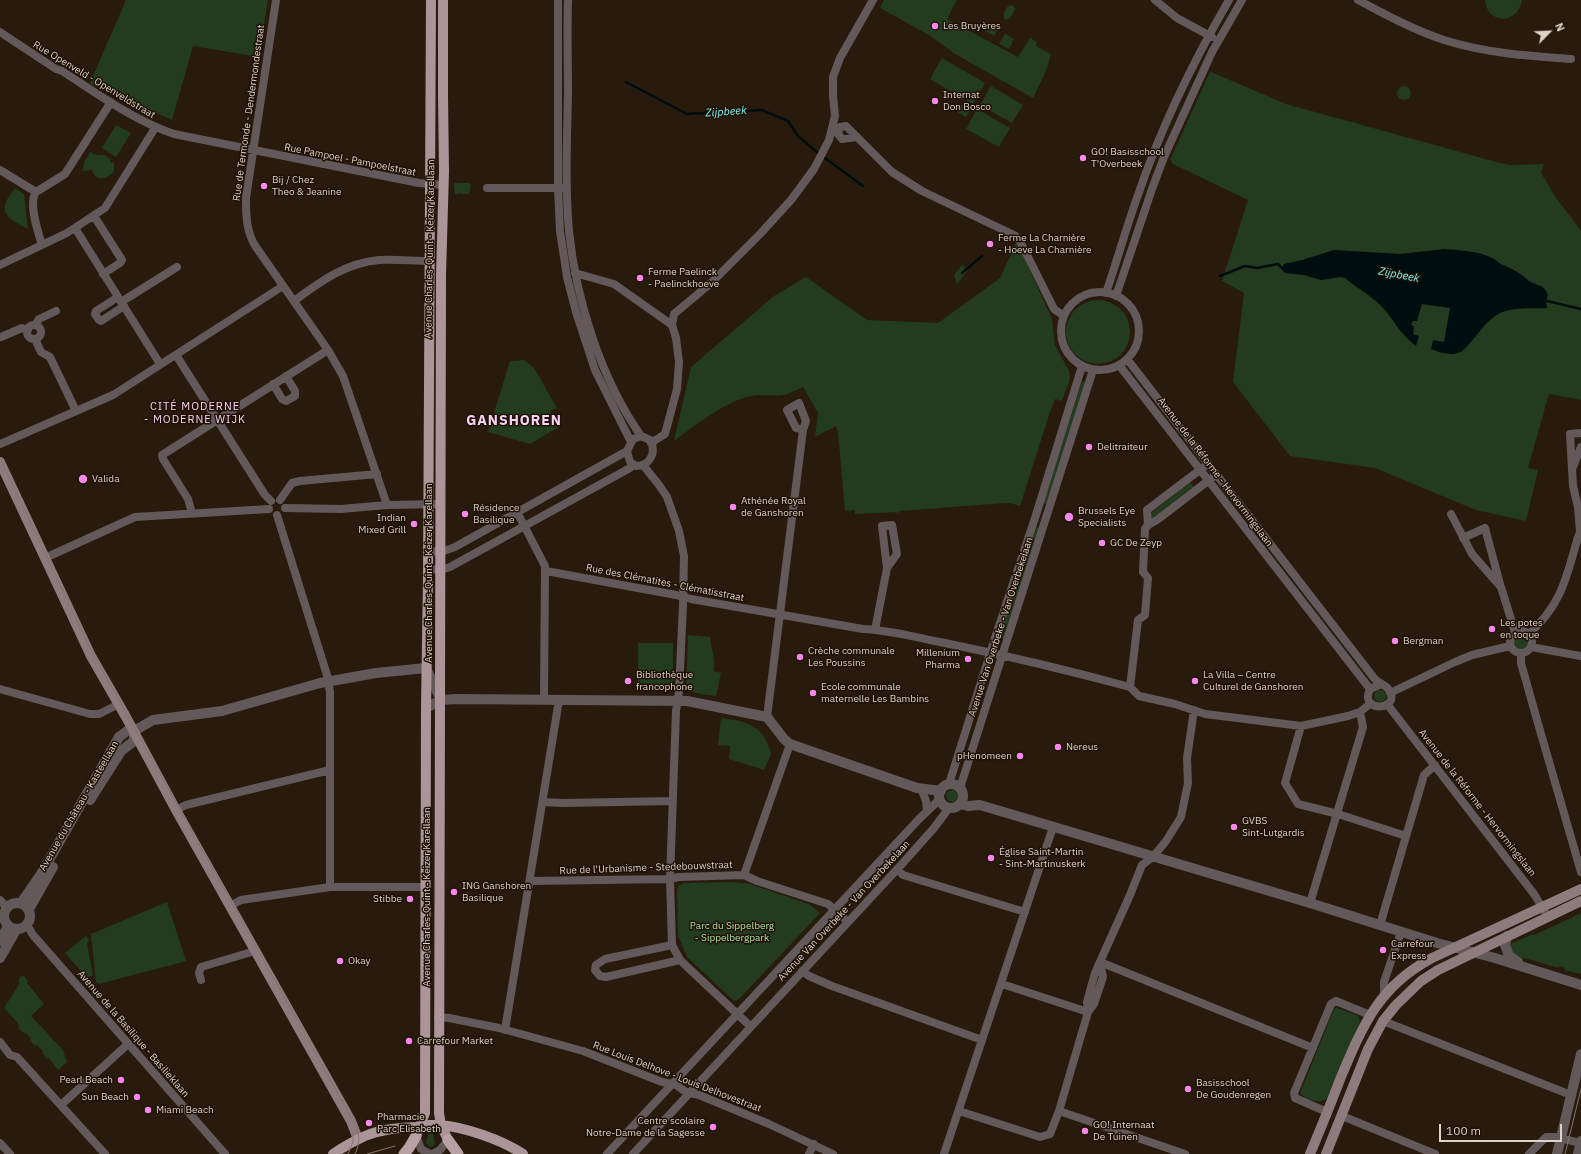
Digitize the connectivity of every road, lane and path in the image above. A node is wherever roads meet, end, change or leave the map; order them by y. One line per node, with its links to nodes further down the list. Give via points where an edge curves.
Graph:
1 (276, 0): 18 (street, Rue de Termonde - Dendermondestraat)
2 (431, 0): 22 (main road, Avenue Charles-Quint - Keizer Karellaan)
3 (443, 0): 23 (main road, Avenue Charles-Quint - Keizer Karellaan)
4 (558, 0): 25 (street)
5 (568, 0): 26 (street)
6 (873, 0): 43 (street, via 840,58 833,77 835,116 829,140 814,169 791,200 736,260 674,314)
7 (1155, 0): 12 (street, via 1178,18)
8 (1229, 0): 12 (street)
9 (1242, 0): 13 (street)
10 (1358, 0): 14 (street, via 1397,21 1444,40 1495,51)
11 (0, 32): 15 (street, Rue Openveld - Openveldstraat, via 20,47)
12 (1209, 36): 13 (street); 19 (street)
13 (1218, 41): 20 (street)
14 (1571, 59)
15 (111, 102): 16 (street, Rue Openveld - Openveldstraat); 27 (street, via 65,174)
16 (155, 128): 18 (street, Rue Openveld - Openveldstraat); 28 (street, via 105,208)
17 (857, 137): 42 (street, via 892,172 1016,236 1054,309)
18 (253, 151): 22 (street, Rue Pampoel - Pampoelstraat); 36 (street, Rue de Termonde - Dendermondestraat, via 246,198 249,234)
19 (1153, 154): 20 (street); 37 (street)
20 (1164, 157): 38 (street)
21 (0, 170): 27 (street)
22 (430, 184): 23 (street, Rue Pampoel - Pampoelstraat); 31 (main road, Avenue Charles-Quint - Keizer Karellaan)
23 (444, 185): 76 (main road, Avenue Charles-Quint - Keizer Karellaan, via 441,275)
24 (487, 188): 25 (street)
25 (558, 188): 26 (street); 60 (street, via 560,231 567,278 576,312 595,370)
26 (567, 188): 34 (street, via 569,231)
27 (36, 192): 30 (street, via 32,202)
28 (94, 216): 29 (street); 35 (street, via 122,260)
29 (75, 228): 30 (street); 35 (street)
30 (42, 245): 32 (street)
31 (429, 261): 39 (street, via 381,260 357,264 329,276); 75 (main road, Avenue Charles-Quint - Keizer Karellaan)
32 (0, 265)
33 (177, 266): 40 (street)
34 (575, 273): 43 (street, via 614,284); 59 (street, via 584,309 604,367)
35 (103, 274): 40 (street)
36 (283, 286): 39 (street, Rue de Termonde - Dendermondestraat); 47 (street)
37 (1106, 293): 38 (street); 42 (street, via 1093,293 1081,298)
38 (1116, 296): 48 (street, via 1130,307 1137,323 1138,340)
39 (294, 301): 46 (street, Rue de Termonde - Dendermondestraat)
40 (121, 302): 49 (street)
41 (56, 311): 44 (street, via 39,319)
42 (1064, 316): 51 (street, via 1061,330 1064,344 1071,357)
43 (672, 324): 61 (street, via 679,362 677,390 665,434)
44 (31, 327): 45 (street); 55 (street, via 40,328 40,335 35,339 42,352 50,357)
45 (0, 337)
46 (328, 350): 53 (street); 71 (street, Rue de Termonde - Dendermondestraat, via 343,376)
47 (176, 355): 49 (street); 56 (street)
48 (1128, 358): 50 (street); 66 (street, Avenue de la Réforme - Hervormingslaan)
49 (160, 364): 55 (street, via 113,395)
50 (1119, 365): 52 (street, via 1107,370); 69 (street, Avenue de la Réforme - Hervormingslaan)
51 (1082, 366): 52 (street); 85 (street, Avenue Van Overbeke - Van Overbekelaan)
52 (1093, 370): 86 (street, Avenue Van Overbeke - Van Overbekelaan)
53 (286, 376): 54 (street); 54 (street, via 296,391 295,396 286,401 282,399)
54 (273, 384): 56 (street)
55 (76, 410): 62 (street)
56 (218, 419): 77 (street); 82 (street, via 162,455 188,499)
57 (803, 430): 102 (street)
58 (1581, 433): 70 (street, via 1570,434)
59 (641, 436): 60 (street); 61 (street, via 648,438)
60 (631, 442): 64 (street)
61 (651, 443): 68 (street, via 650,460)
62 (0, 444)
63 (1581, 447): 70 (street)
64 (627, 451): 67 (street); 81 (street)
65 (0, 462): 93 (main road)
66 (1208, 464): 69 (street); 72 (street, Avenue de la Réforme - Hervormingslaan)
67 (633, 465): 68 (street); 88 (street)
68 (643, 466): 101 (street, via 667,497 679,531 684,556)
69 (1201, 469): 73 (street, Avenue de la Réforme - Hervormingslaan); 87 (street, via 1147,510)
70 (1572, 469): 80 (street)
71 (377, 474): 74 (street, via 292,483); 78 (street, Rue de Termonde - Dendermondestraat)
72 (1216, 474): 73 (street); 98 (street, Avenue de la Réforme - Hervormingslaan)
73 (1209, 480): 87 (street); 100 (street, Avenue de la Réforme - Hervormingslaan)
74 (280, 500): 77 (street, via 274,499); 79 (street, via 284,502)
75 (428, 504): 76 (street); 78 (street); 91 (main road, Avenue Charles-Quint - Keizer Karellaan)
76 (441, 504): 92 (main road, Avenue Charles-Quint - Keizer Karellaan)
77 (270, 505): 82 (street); 84 (street, via 273,514)
78 (387, 505): 79 (street, via 341,509)
79 (285, 508): 84 (street, via 283,513)
80 (1579, 509): 89 (street)
81 (517, 512): 88 (street); 92 (street, via 455,547)
82 (192, 513): 93 (street, via 135,517)
83 (1451, 514): 90 (street)
84 (277, 515): 114 (street)
85 (1036, 515): 86 (street); 109 (street, Avenue Van Overbeke - Van Overbekelaan)
86 (1046, 518): 111 (street, Avenue Van Overbeke - Van Overbekelaan)
87 (1148, 525): 116 (street, via 1145,529 1143,572 1148,578 1145,615 1138,620)
88 (524, 526): 96 (street); 97 (street)
89 (1580, 531): 106 (street, via 1563,587 1555,604)
90 (1463, 538): 99 (street, via 1472,554); 99 (street, via 1485,528)
91 (428, 551): 92 (street); 95 (main road, Avenue Charles-Quint - Keizer Karellaan)
92 (441, 552): 96 (main road, Avenue Charles-Quint - Keizer Karellaan)
93 (45, 558): 103 (main road)
94 (887, 568): 104 (street)
95 (428, 569): 96 (street); 113 (main road, Avenue Charles-Quint - Keizer Karellaan)
96 (441, 570): 120 (main road, Avenue Charles-Quint - Keizer Karellaan)
97 (546, 571): 101 (street, Rue des Clématites - Clématisstraat); 121 (street)
98 (1302, 585): 100 (street); 115 (street, Avenue de la Réforme - Hervormingslaan)
99 (1501, 587): 105 (street)
100 (1294, 591): 118 (street, Avenue de la Réforme - Hervormingslaan)
101 (683, 597): 102 (street, Rue des Clématites - Clématisstraat); 123 (street)
102 (780, 615): 104 (street, Rue des Clématites - Clématisstraat); 130 (street)
103 (74, 620): 126 (main road, via 76,637); 132 (main road)
104 (875, 630): 109 (street, Rue des Clématites - Clématisstraat)
105 (1515, 632): 106 (street); 107 (street, via 1510,639)
106 (1529, 634): 108 (street, via 1532,640)
107 (1510, 646): 110 (street); 119 (street, via 1472,655)
108 (1531, 647): 110 (street); 112 (street)
109 (991, 652): 111 (street, Rue des Clématites - Clématisstraat); 136 (street, Avenue Van Overbeke - Van Overbekelaan)
110 (1520, 653): 150 (street)
111 (1003, 655): 116 (street, Rue des Clématites - Clématisstraat); 139 (street, Avenue Van Overbeke - Van Overbekelaan)
112 (1581, 656)
113 (426, 668): 114 (street, Avenue du Château - Kasteellaan); 120 (street); 127 (main road, Avenue Charles-Quint - Keizer Karellaan)
114 (328, 681): 132 (street, Avenue du Château - Kasteellaan, via 222,711 152,720); 135 (street)
115 (1379, 685): 118 (street); 119 (street, Avenue de la Réforme - Hervormingslaan, via 1386,687)
116 (1130, 686): 128 (street, via 1139,696)
117 (0, 688): 126 (street, via 90,714 99,714)
118 (1370, 689): 124 (street, via 1368,696)
119 (1390, 693): 125 (street, via 1390,701)
120 (440, 700): 121 (street); 127 (street); 189 (main road, Avenue Charles-Quint - Keizer Karellaan)
121 (544, 700): 122 (street)
122 (559, 700): 123 (street); 141 (street)
123 (678, 701): 130 (street); 140 (street)
124 (1371, 703): 125 (street, via 1381,707); 129 (street)
125 (1387, 704): 134 (street, Avenue de la Réforme - Hervormingslaan)
126 (113, 707): 132 (main road)
127 (426, 708): 155 (main road, Avenue Charles-Quint - Keizer Karellaan)
128 (1194, 710): 131 (street, via 1205,714); 148 (street, via 1187,758 1188,783 1180,817)
129 (1360, 712): 131 (street); 145 (street, via 1363,727)
130 (767, 717): 133 (street)
131 (1301, 726): 145 (street, via 1285,783 1298,804)
132 (134, 737): 143 (main road); 160 (street, Avenue du Château - Kasteellaan, via 119,737)
133 (790, 744): 137 (street); 151 (street)
134 (1435, 765): 147 (street, via 1424,775); 162 (street, Avenue de la Réforme - Hervormingslaan)
135 (330, 770): 143 (street, via 186,805); 154 (street)
136 (950, 784): 138 (street, via 946,785); 139 (street, via 954,784)
137 (920, 790): 138 (street); 144 (street, via 926,801)
138 (940, 795): 142 (street, via 944,805); 144 (street, Avenue Van Overbeke - Van Overbekelaan)
139 (961, 795): 142 (street, via 955,807); 146 (street, via 971,797 980,805)
140 (673, 801): 141 (street); 152 (street)
141 (543, 802): 153 (street)
142 (949, 808): 149 (street, Avenue Van Overbeke - Van Overbekelaan)
143 (176, 810): 161 (main road)
144 (927, 810): 163 (street, Avenue Van Overbeke - Van Overbekelaan)
145 (1338, 814): 147 (street); 158 (street)
146 (1054, 827): 148 (street); 164 (street)
147 (1406, 836): 168 (street)
148 (1153, 857): 158 (street); 179 (street, via 1142,865)
149 (897, 869): 164 (street, via 903,875); 166 (street, Avenue Van Overbeke - Van Overbekelaan)
150 (1581, 872)
151 (744, 875): 152 (street, Rue de l'Urbanisme - Stedebouwstraat); 163 (street, Rue de l'Urbanisme - Stedebouwstraat, via 828,904)
152 (670, 879): 153 (street, Rue de l'Urbanisme - Stedebouwstraat); 173 (street)
153 (530, 881): 192 (street)
154 (330, 887): 155 (street); 161 (street, via 241,900)
155 (426, 887): 207 (main road, Avenue Charles-Quint - Keizer Karellaan, via 425,1113)
156 (1581, 889): 162 (main road)
157 (1581, 901): 165 (main road)
158 (1310, 903): 168 (street)
159 (3, 904): 160 (street, via 15,903); 169 (street, via 4,915)
160 (25, 906): 167 (street, via 31,917)
161 (230, 906): 175 (main road)
162 (1542, 907): 165 (street, Avenue de la Réforme - Hervormingslaan); 174 (main road)
163 (834, 910): 166 (street, Rue de l'Urbanisme - Stedebouwstraat); 187 (street, Avenue Van Overbeke - Van Overbekelaan)
164 (1025, 912): 183 (street)
165 (1548, 917): 171 (main road)
166 (848, 922): 181 (street, Avenue Van Overbeke - Van Overbekelaan)
167 (28, 925): 169 (street, via 24,928); 195 (street, Avenue de la Basilique - Basilieklaan)
168 (1380, 925): 170 (street)
169 (12, 928): 172 (street); 177 (street)
170 (1401, 932): 174 (street); 185 (street, via 1384,982)
171 (1507, 936): 176 (main road); 180 (street, via 1505,945 1508,956)
172 (0, 941)
173 (672, 945): 178 (street); 178 (street, via 605,959 596,965 595,970 600,976 606,977)
174 (1454, 947): 176 (street); 185 (main road, via 1421,964)
175 (255, 951): 182 (street, via 202,967 199,973); 209 (main road, via 351,1121)
176 (1473, 953): 180 (street); 190 (main road, via 1421,981)
177 (0, 958)
178 (680, 960): 187 (street)
179 (1100, 962): 186 (street, via 1087,1002); 196 (street)
180 (1526, 968): 184 (street)
181 (802, 970): 191 (street, Avenue Van Overbeke - Van Overbekelaan); 193 (street, via 832,986)
182 (201, 980)
183 (1002, 984): 186 (street); 193 (street)
184 (1581, 984)
185 (1384, 996): 188 (main road)
186 (1088, 1012): 202 (street)
187 (738, 1014): 191 (street); 198 (street, Avenue Van Overbeke - Van Overbekelaan)
188 (1370, 1015): 196 (street, via 1333,1001); 204 (main road)
189 (438, 1017): 192 (street, Rue Louis Delhove - Louis Delhovestraat); 206 (main road, Avenue Charles-Quint - Keizer Karellaan, via 438,1098)
190 (1383, 1021): 200 (street); 205 (main road, via 1368,1049)
191 (750, 1026): 199 (street, Avenue Van Overbeke - Van Overbekelaan)
192 (505, 1030): 198 (street, Rue Louis Delhove - Louis Delhovestraat, via 583,1051)
193 (982, 1040): 203 (street)
194 (0, 1042): 201 (street)
195 (128, 1044): 201 (street); 216 (street, Avenue de la Basilique - Basilieklaan)
196 (1313, 1048): 204 (street, via 1294,1093 1295,1098)
197 (1581, 1054): 200 (street)
198 (672, 1084): 199 (street, Rue Louis Delhove - Louis Delhovestraat); 222 (street, Avenue Van Overbeke - Van Overbekelaan)
199 (690, 1092): 213 (street, Rue Louis Delhove - Louis Delhovestraat); 223 (street, Avenue Van Overbeke - Van Overbekelaan)
200 (1571, 1095): 208 (street)
201 (61, 1105): 215 (street)
202 (1059, 1110): 203 (street, via 1050,1134 1040,1137); 227 (street)
203 (959, 1111): 226 (street)
204 (1327, 1112): 228 (main road)
205 (1342, 1116): 229 (main road); 230 (street)
206 (442, 1125): 207 (main road); 210 (main road); 221 (main road, via 489,1138)
207 (418, 1131): 209 (main road, via 394,1128); 218 (highway); 219 (street, via 421,1149)
208 (1560, 1138): 211 (street); 231 (street, via 1546,1137); 232 (street)
209 (358, 1139): 217 (main road)
210 (448, 1140): 219 (street, via 440,1150); 220 (highway)
211 (1581, 1142): 233 (street)
212 (0, 1143): 214 (street)
213 (814, 1144): 224 (street); 225 (street, Rue Louis Delhove - Louis Delhovestraat)
214 (10, 1154)
215 (105, 1154)
216 (225, 1154)
217 (333, 1154)
218 (404, 1154)
219 (431, 1154)
220 (458, 1154)
221 (523, 1154)
222 (607, 1154)
223 (633, 1154)
224 (809, 1154)
225 (833, 1154)
226 (944, 1154)
227 (1185, 1154)
228 (1310, 1154)
229 (1326, 1154)
230 (1435, 1154)
231 (1529, 1154)
232 (1556, 1154)
233 (1578, 1154)

